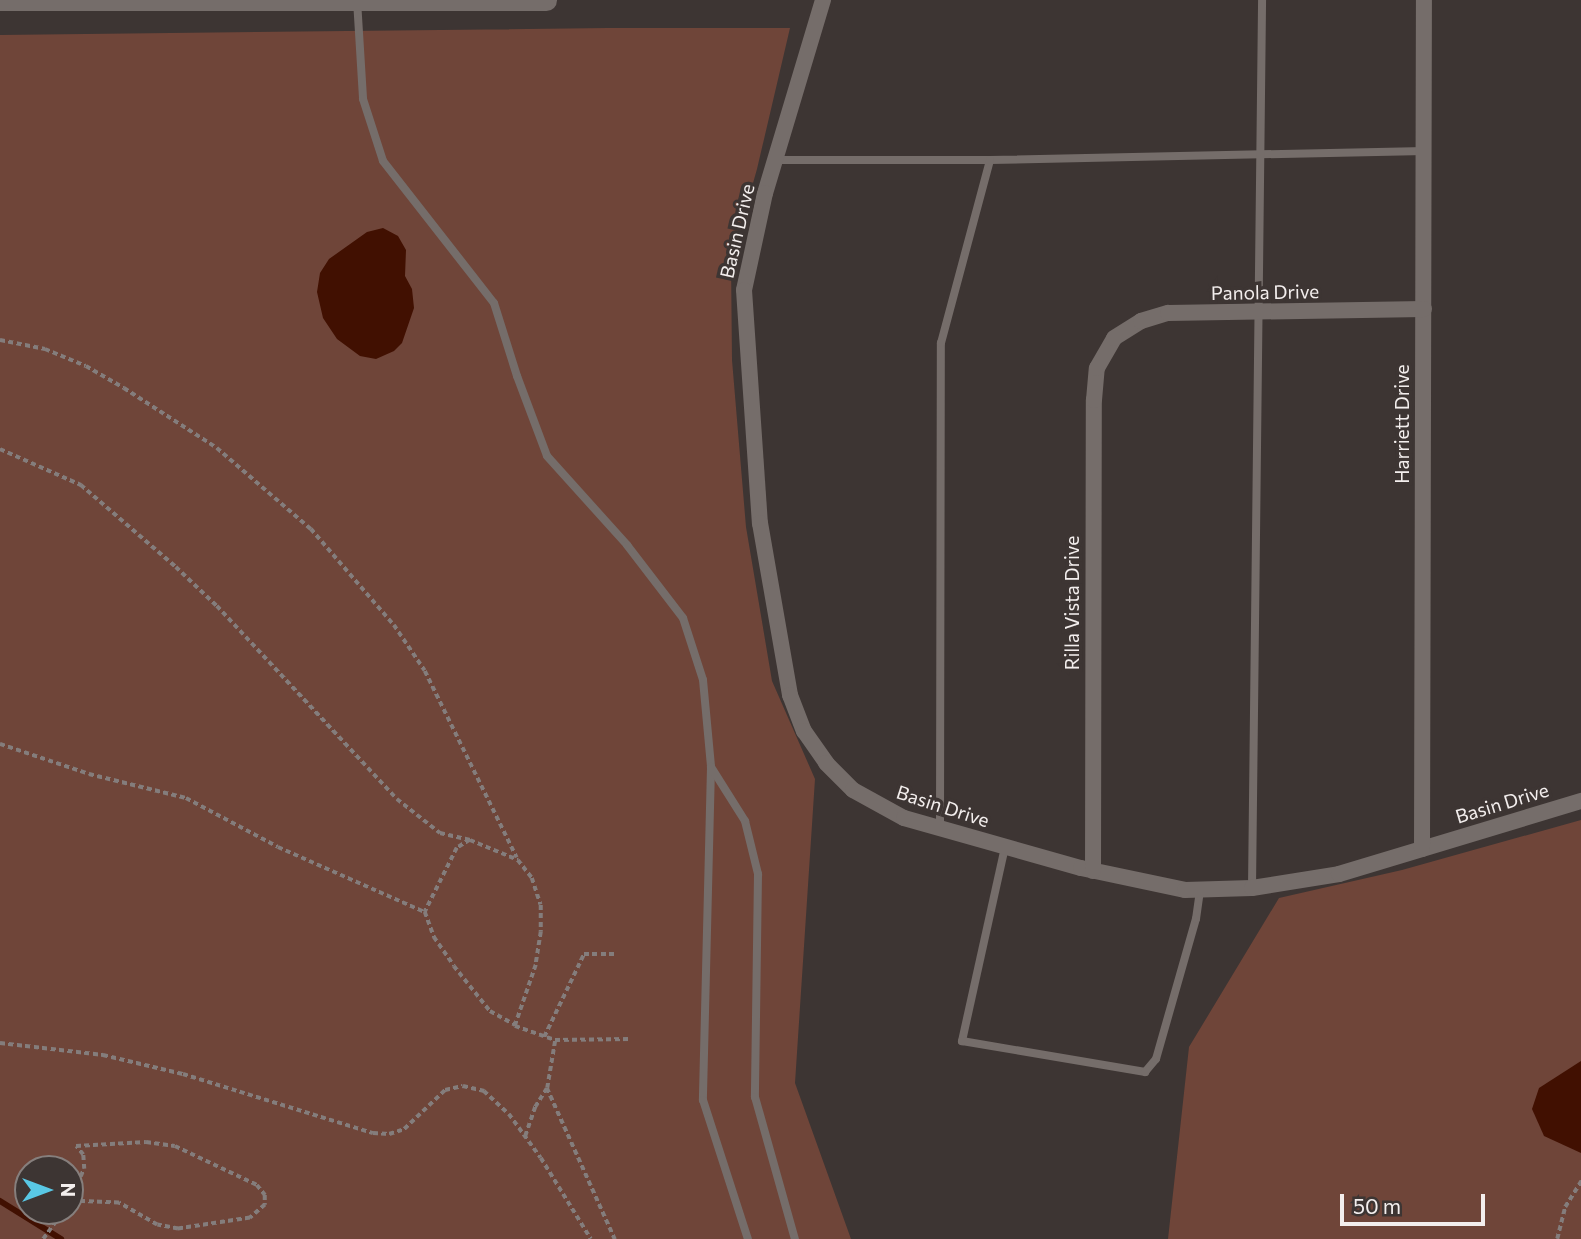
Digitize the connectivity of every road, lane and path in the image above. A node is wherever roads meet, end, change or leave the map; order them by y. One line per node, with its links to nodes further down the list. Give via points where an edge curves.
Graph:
1 (0, 0): 2 (main road)
2 (356, 0): 3 (main road); 17 (lane, via 363,99 383,161 494,303 547,456 627,545 683,618 703,680)
3 (546, 0)
4 (823, 0): 9 (street, Basin Drive)
5 (1262, 0): 8 (lane)
6 (1424, 0): 7 (street, Harriett Drive)
7 (1425, 151): 8 (lane); 11 (street, Harriett Drive)
8 (1261, 154): 10 (lane); 12 (lane)
9 (777, 160): 10 (lane); 19 (street, Basin Drive, via 765,193 744,290 760,523 790,695 804,730 825,763 853,790 886,811)
10 (990, 160): 19 (lane, via 941,343)
11 (1424, 309): 12 (street, Panola Drive); 22 (street, Harriett Drive)
12 (1256, 314): 13 (street, Panola Drive, via 1168,313 1141,321); 25 (lane)
13 (1114, 338): 24 (street, Rilla Vista Drive, via 1097,368 1094,400)
14 (0, 340): 23 (path, via 45,349 124,388 217,448 311,529 394,625 425,671)
15 (0, 449): 20 (path, via 81,485 216,606 397,799 440,832)
16 (0, 744): 27 (path, via 89,774 186,798 278,847)
17 (712, 767): 40 (lane, via 703,1100); 41 (lane, via 745,821 758,874 755,1097)
18 (1581, 801): 22 (street, Basin Drive)
19 (940, 828): 21 (street, Basin Drive)
20 (470, 839): 23 (path); 27 (path, via 457,848)
21 (1005, 847): 24 (street, Basin Drive); 26 (lane, via 962,1041 1145,1072 1156,1059)
22 (1422, 849): 25 (street, Basin Drive, via 1339,874)
23 (518, 860): 29 (path, via 532,878 541,905 541,932 536,965)
24 (1093, 872): 26 (street, Basin Drive)
25 (1252, 888): 26 (street, Basin Drive)
26 (1200, 890)
27 (425, 912): 29 (path, via 434,937 454,966 490,1011)
28 (617, 954): 30 (path, via 584,954)
29 (515, 1026): 30 (path)
30 (544, 1037): 32 (path)
31 (630, 1039): 32 (path)
32 (555, 1041): 34 (path)
33 (0, 1043): 35 (path, via 103,1055 183,1074 373,1133 404,1129 445,1090 463,1086 484,1091)
34 (547, 1088): 35 (path); 39 (path)
35 (525, 1136): 38 (path)
36 (1581, 1181): 42 (path, via 1565,1207)
37 (70, 1200): 37 (path, via 119,1203 157,1226 178,1228 250,1218 265,1205 265,1195 257,1185 175,1146 146,1142 76,1146 83,1155 84,1169)
38 (591, 1239)
39 (615, 1239)
40 (748, 1239)
41 (795, 1239)
42 (1557, 1239)

